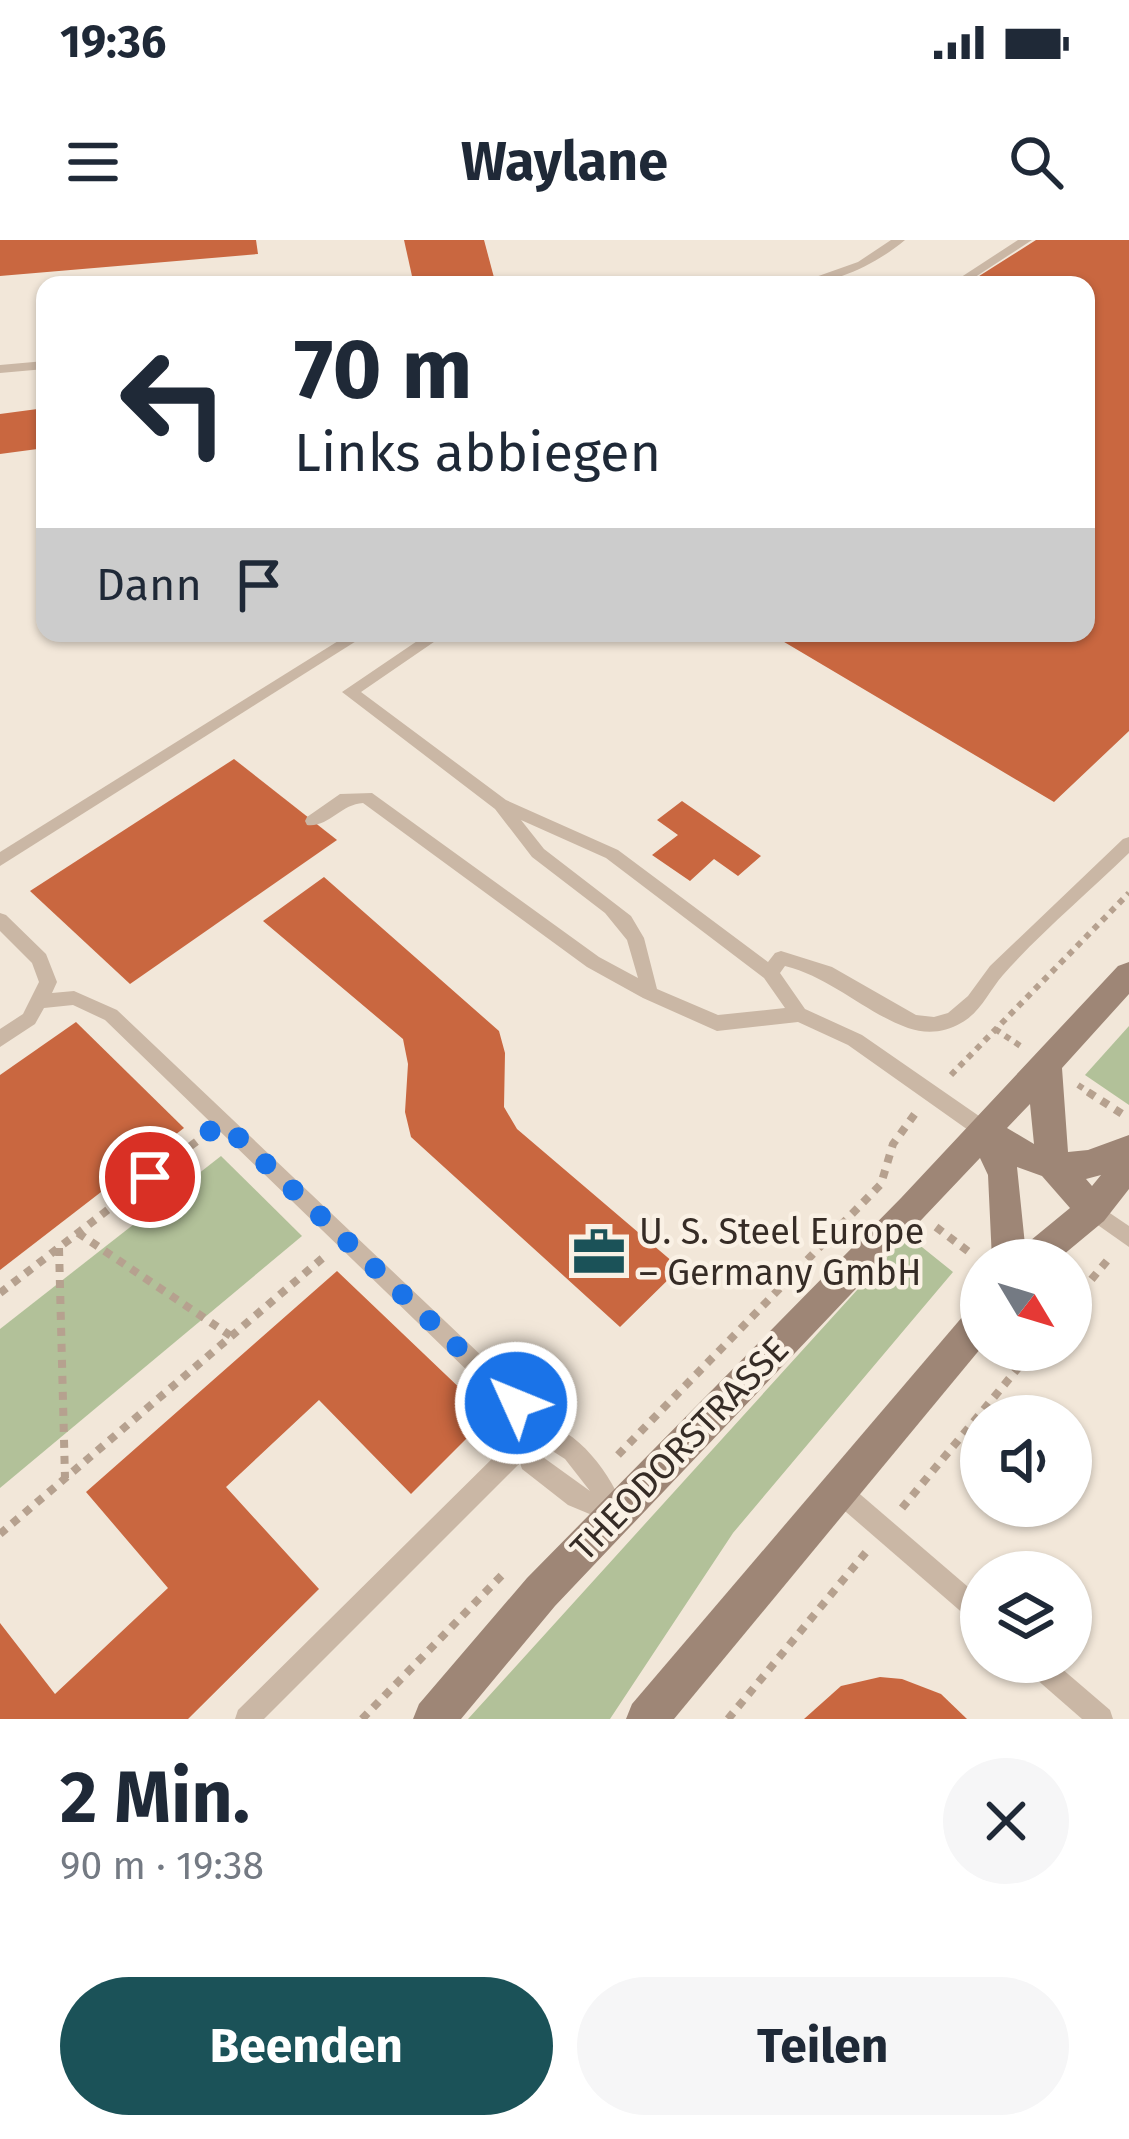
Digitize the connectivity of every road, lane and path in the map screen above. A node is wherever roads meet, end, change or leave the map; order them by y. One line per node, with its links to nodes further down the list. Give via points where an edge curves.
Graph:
1 (899, 240): 3 (lane)
2 (1026, 240): 4 (lane)
3 (826, 276)
4 (969, 276)
5 (36, 365): 6 (lane)
6 (0, 369)
7 (348, 642): 12 (lane)
8 (426, 642): 9 (lane, via 350,692)
9 (500, 804): 15 (lane, via 612,854); 17 (lane, via 539,854 624,915 645,956)
10 (313, 821): 17 (lane, via 346,798 366,797 593,962)
11 (1129, 843): 15 (lane, via 946,1022 890,1015 808,964 781,958)
12 (0, 860)
13 (1129, 893): 20 (path)
14 (0, 920): 18 (lane, via 40,959 49,982)
15 (770, 973): 19 (lane)
16 (1129, 974): 23 (main road, THEODORSTRASSE)
17 (649, 993): 19 (lane, via 717,1023)
18 (42, 1001): 21 (lane); 27 (lane, via 74,998 112,1015)
19 (799, 1014): 29 (lane, via 855,1040)
20 (995, 1029): 22 (path); 24 (path)
21 (0, 1039)
22 (1016, 1043)
23 (1047, 1064): 29 (main road, THEODORSTRASSE); 31 (main road)
24 (957, 1069)
25 (1076, 1083): 26 (path)
26 (1129, 1119)
27 (222, 1122): 35 (path); 37 (lane)
28 (901, 1128): 48 (path, via 881,1184)
29 (985, 1131): 31 (main road, via 1032,1163); 38 (main road, via 1004,1175); 51 (main road, THEODORSTRASSE)
30 (1129, 1149): 31 (main road, via 1099,1164)
31 (1053, 1165): 33 (main road)
32 (1129, 1165): 33 (main road)
33 (1092, 1210): 36 (lane); 39 (main road)
34 (928, 1221): 40 (path)
35 (78, 1233): 41 (path); 45 (path)
36 (1129, 1238)
37 (344, 1239): 45 (path); 47 (lane, via 516,1403)
38 (995, 1239)
39 (1057, 1239)
40 (960, 1240)
41 (58, 1248): 44 (path); 49 (path)
42 (1094, 1277): 43 (path)
43 (1092, 1279)
44 (0, 1293)
45 (231, 1336): 49 (path)
46 (960, 1346): 50 (main road)
47 (527, 1437): 48 (lane, via 549,1432); 51 (lane, via 530,1461 576,1497); 56 (lane)
48 (596, 1478): 51 (lane)
49 (65, 1479): 52 (path)
50 (839, 1491): 54 (lane); 59 (main road)
51 (616, 1514): 58 (main road, THEODORSTRASSE)
52 (0, 1534)
53 (510, 1566): 57 (path)
54 (960, 1596)
55 (1060, 1683): 60 (lane)
56 (247, 1719)
57 (362, 1719)
58 (434, 1719)
59 (647, 1719)
60 (1101, 1719)

